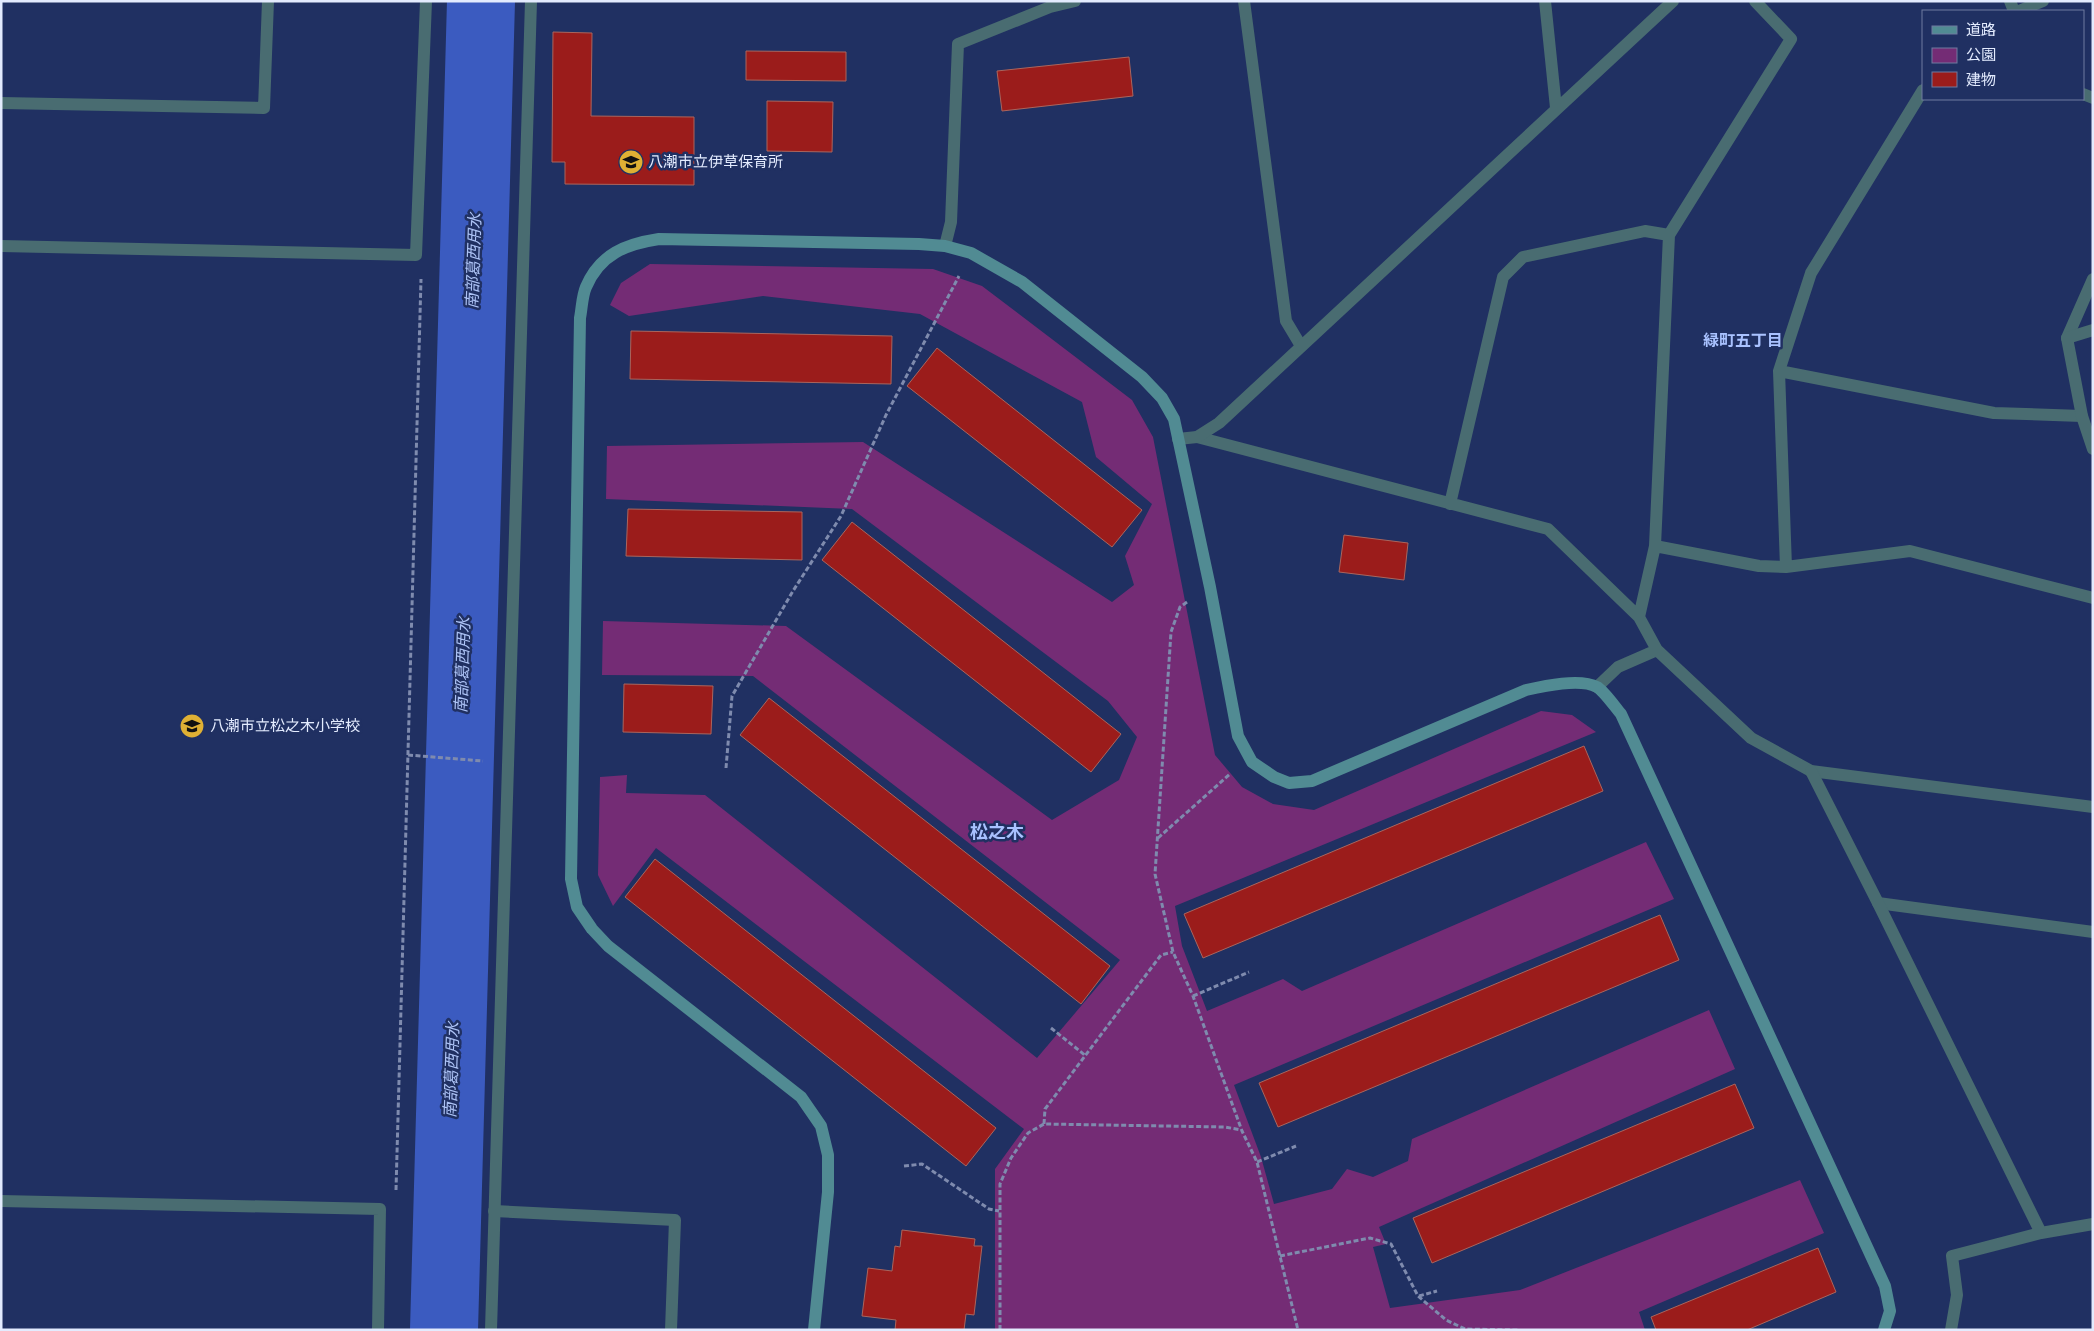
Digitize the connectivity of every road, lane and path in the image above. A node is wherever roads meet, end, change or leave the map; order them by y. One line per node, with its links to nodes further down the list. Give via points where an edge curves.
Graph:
1 (268, 1): 13 (street, via 264,108)
2 (426, 1): 19 (street)
3 (532, 1): 58 (street)
4 (1075, 1): 10 (street)
5 (1244, 1): 23 (street, via 1286,321)
6 (1545, 1): 14 (street)
7 (1672, 1): 14 (street)
8 (1755, 1): 15 (street, via 1791,39)
9 (2043, 1): 11 (street)
10 (1048, 4): 17 (street, via 958,44 951,222)
11 (2021, 10)
12 (1922, 92): 24 (street, via 1811,273)
13 (1, 104)
14 (1556, 108): 23 (street)
15 (1669, 235): 29 (street, via 1646,231 1523,257 1503,277); 30 (street)
16 (1, 246): 19 (street)
17 (945, 246): 18 (street); 68 (street, via 669,239 639,242 614,252 597,267 585,289 580,318 571,854 571,878 577,906 608,946 801,1097 821,1126 828,1155 828,1192)
18 (971, 253): 27 (street, via 1022,282 1142,377 1162,398 1174,419); 40 (path, via 886,415 841,516 732,696)
19 (416, 255): 37 (path, via 422,271)
20 (2093, 279): 22 (street)
21 (2093, 330): 22 (street)
22 (2067, 338): 25 (street)
23 (1301, 346): 26 (street, via 1219,422)
24 (1779, 371): 25 (street, via 1994,413); 31 (street)
25 (2082, 416): 28 (street)
26 (1197, 437): 27 (street); 29 (street)
27 (1178, 440): 32 (street)
28 (2093, 449)
29 (1450, 504): 34 (street, via 1548,529)
30 (1655, 546): 31 (street, via 1759,566); 34 (street)
31 (1786, 566): 33 (street, via 1910,551)
32 (1210, 587): 39 (street, via 1238,736); 43 (path, via 1180,607 1171,632)
33 (2093, 598)
34 (1638, 617): 35 (street)
35 (1656, 650): 36 (street, via 1618,667); 41 (street, via 1751,738)
36 (1597, 687): 39 (street, via 1552,684 1526,690 1312,781 1289,783); 72 (street, via 1621,714 1885,1286 1890,1311)
37 (408, 755): 38 (path); 57 (path, via 396,1193)
38 (484, 761)
39 (1252, 762): 43 (path, via 1233,772)
40 (726, 768)
41 (1811, 771): 42 (street); 44 (street)
42 (2093, 807)
43 (1157, 838): 46 (path, via 1155,874)
44 (1878, 903): 45 (street); 61 (street)
45 (2093, 932)
46 (1173, 952): 48 (path); 50 (path, via 1161,955)
47 (1250, 972): 48 (path)
48 (1193, 996): 52 (path)
49 (1051, 1028): 50 (path)
50 (1086, 1056): 51 (path, via 1045,1109)
51 (1044, 1124): 52 (path); 59 (path, via 1028,1133 1010,1158 1000,1184)
52 (1242, 1130): 54 (path)
53 (1296, 1146): 54 (path)
54 (1257, 1162): 62 (path)
55 (904, 1166): 59 (path, via 922,1164 988,1209)
56 (1, 1201): 57 (street)
57 (380, 1209): 65 (street)
58 (494, 1211): 66 (street); 67 (street, via 675,1220)
59 (999, 1211): 69 (path)
60 (2093, 1224): 61 (street)
61 (2041, 1233): 73 (street, via 1952,1256 1957,1296)
62 (1280, 1256): 64 (path, via 1370,1238 1391,1244); 70 (path)
63 (1437, 1291): 64 (path)
64 (1418, 1296): 71 (path, via 1446,1320 1465,1328)
65 (378, 1330)
66 (491, 1330)
67 (671, 1330)
68 (814, 1330)
69 (1000, 1330)
70 (1298, 1330)
71 (1519, 1330)
72 (1884, 1330)
73 (1951, 1330)

